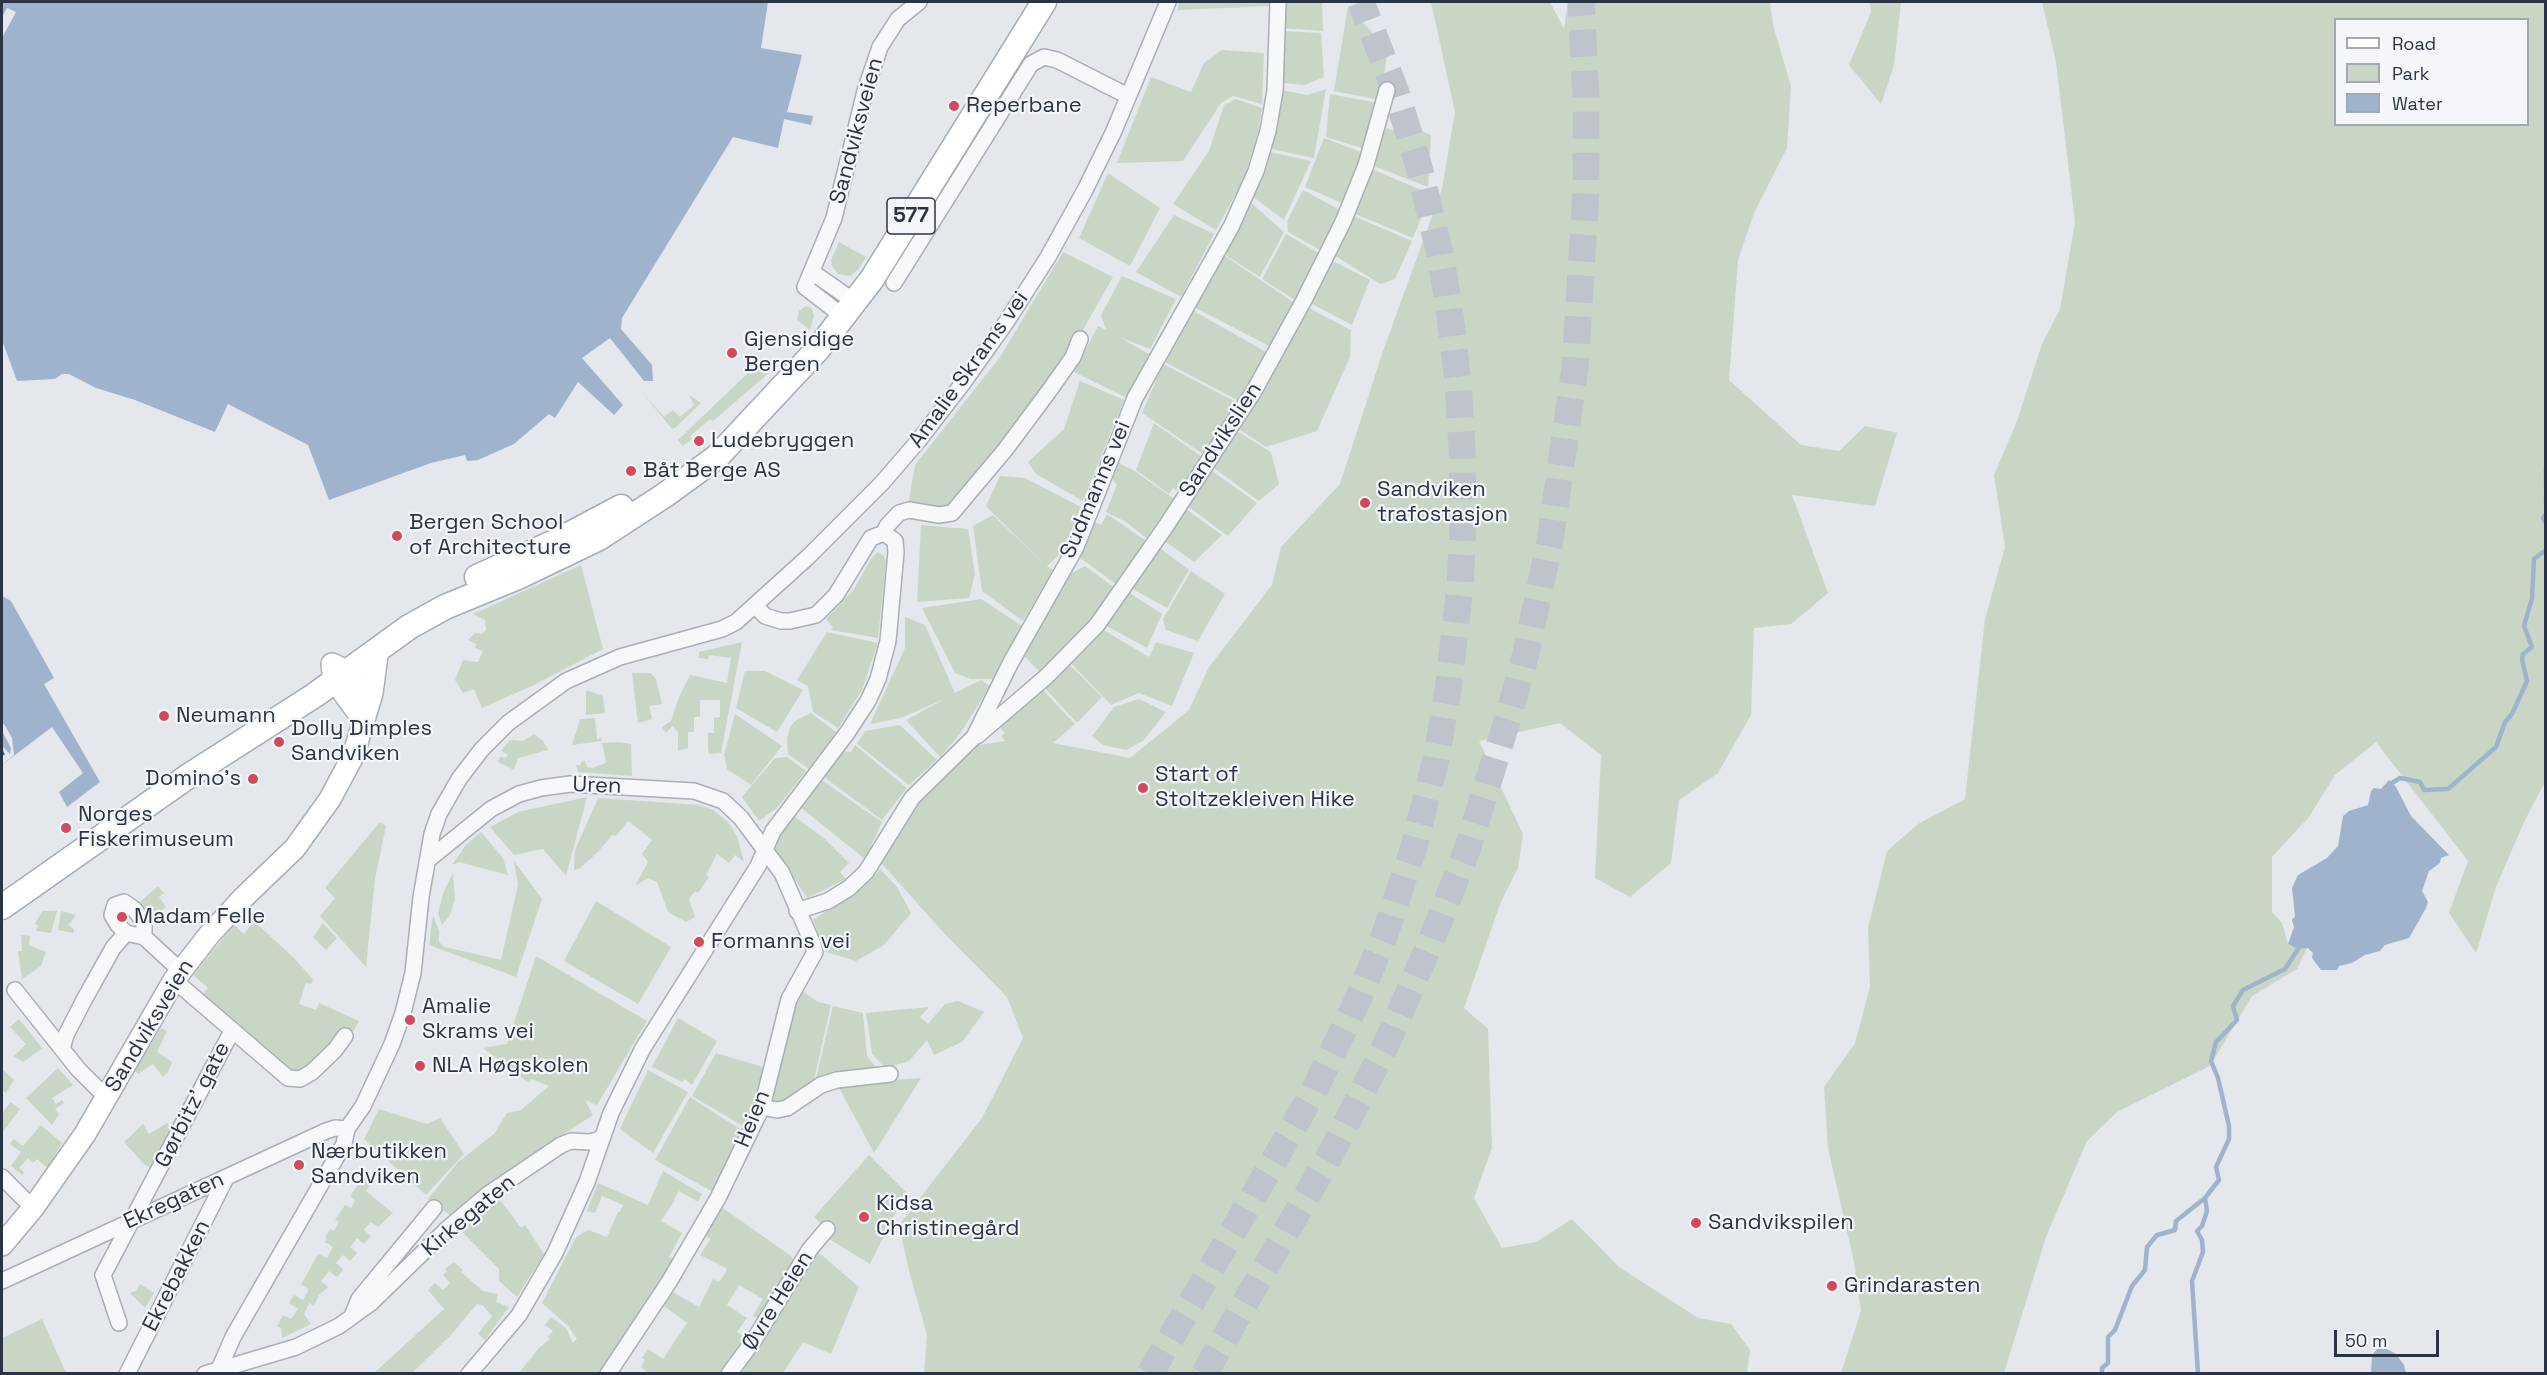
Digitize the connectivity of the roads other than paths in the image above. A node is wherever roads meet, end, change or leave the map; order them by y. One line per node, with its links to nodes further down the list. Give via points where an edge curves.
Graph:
1 (919, 2): 7 (street, Sandviksveien, via 897,19 880,47 865,91 834,218)
2 (1044, 2): 9 (main road, 577)
3 (1168, 2): 6 (street, Amalie Skrams vei)
4 (1278, 2): 17 (street, Sudmanns vei, via 1275,92 1249,191 1135,398 1076,547)
5 (1387, 90): 17 (street, Sandvikslien, via 1366,165 1343,222 1254,391 1096,625 1047,676)
6 (1128, 96): 8 (street, via 1057,60 1044,57 1031,64); 13 (street, Amalie Skrams vei, via 1061,235 979,361 882,483)
7 (812, 273): 9 (street); 9 (street, Sandviksveien, via 805,287)
8 (894, 283)
9 (849, 310): 11 (main road, 577)
10 (1080, 339): 12 (street, via 1073,357 1043,399 952,513 909,510 892,519)
11 (757, 415): 14 (main road, 577, via 717,457 599,538 518,578 444,607); 15 (main road, 577, via 712,451 616,510 557,541 421,601 378,629)
12 (884, 533): 13 (street, via 871,538 836,595 816,615 781,621 765,616); 18 (street, via 897,547 888,641 878,679 868,701 773,831)
13 (756, 606): 19 (street, Amalie Skrams vei, via 722,629 620,657 566,681 533,702 492,738 459,779 439,814)
14 (378, 648): 15 (main road, 577); 16 (main road, Sandviksveien, via 372,693)
15 (337, 672): 16 (main road); 20 (main road, 577, via 229,741 190,775)
16 (364, 717): 24 (main road, Sandviksveien, via 353,756 314,825 242,898)
17 (974, 737): 21 (street, Sudmanns vei, via 912,798 866,872 828,901)
18 (764, 851): 19 (street, Uren, via 733,808 710,795 674,789 570,784 541,788 505,801 475,819); 21 (street, Heien, via 782,873); 33 (street, via 759,866 643,1048)
19 (428, 860): 32 (street, Amalie Skrams vei, via 409,993 392,1044 363,1106)
20 (2, 908)
21 (797, 911): 31 (street, Heien, via 815,952 789,999)
22 (126, 933): 23 (street); 23 (street, via 112,915 117,903 128,903 134,909 144,922); 28 (street, via 113,948 84,1000)
23 (144, 937): 24 (street)
24 (177, 976): 26 (street); 30 (main road, Sandviksveien)
25 (15, 990): 28 (street)
26 (232, 1031): 27 (street, via 277,1071 292,1079 305,1077 321,1065); 38 (street, Gørbitz' gate)
27 (345, 1036)
28 (62, 1049): 30 (street)
29 (890, 1074): 31 (street, via 837,1080 821,1085 787,1108)
30 (106, 1097): 36 (main road, Sandviksveien)
31 (762, 1107): 48 (street, Heien, via 718,1198)
32 (347, 1129): 35 (street, Ekregaten, via 326,1131); 44 (street, Amalie Skrams vei, via 345,1144 233,1337)
33 (600, 1139): 42 (street, Kirkegaten, via 561,1145 486,1195); 47 (street, via 574,1213 547,1269 519,1315)
34 (2, 1177): 36 (street)
35 (226, 1178): 38 (street, Ekregaten); 45 (street, Ekrebakken)
36 (33, 1208): 40 (main road, Sandviksveien)
37 (435, 1208): 42 (street, Kirkegaten, via 359,1299)
38 (134, 1220): 41 (street, Ekregaten); 43 (street, Gørbitz' gate, via 103,1275)
39 (827, 1230): 49 (street, Øvre Heien, via 810,1249)
40 (2, 1245)
41 (2, 1281)
42 (351, 1319): 44 (street, Kirkegaten, via 296,1347)
43 (119, 1323)
44 (220, 1368): 46 (street, Kirkegaten)
45 (127, 1374)
46 (205, 1374)
47 (469, 1374)
48 (608, 1374)
49 (729, 1374)

